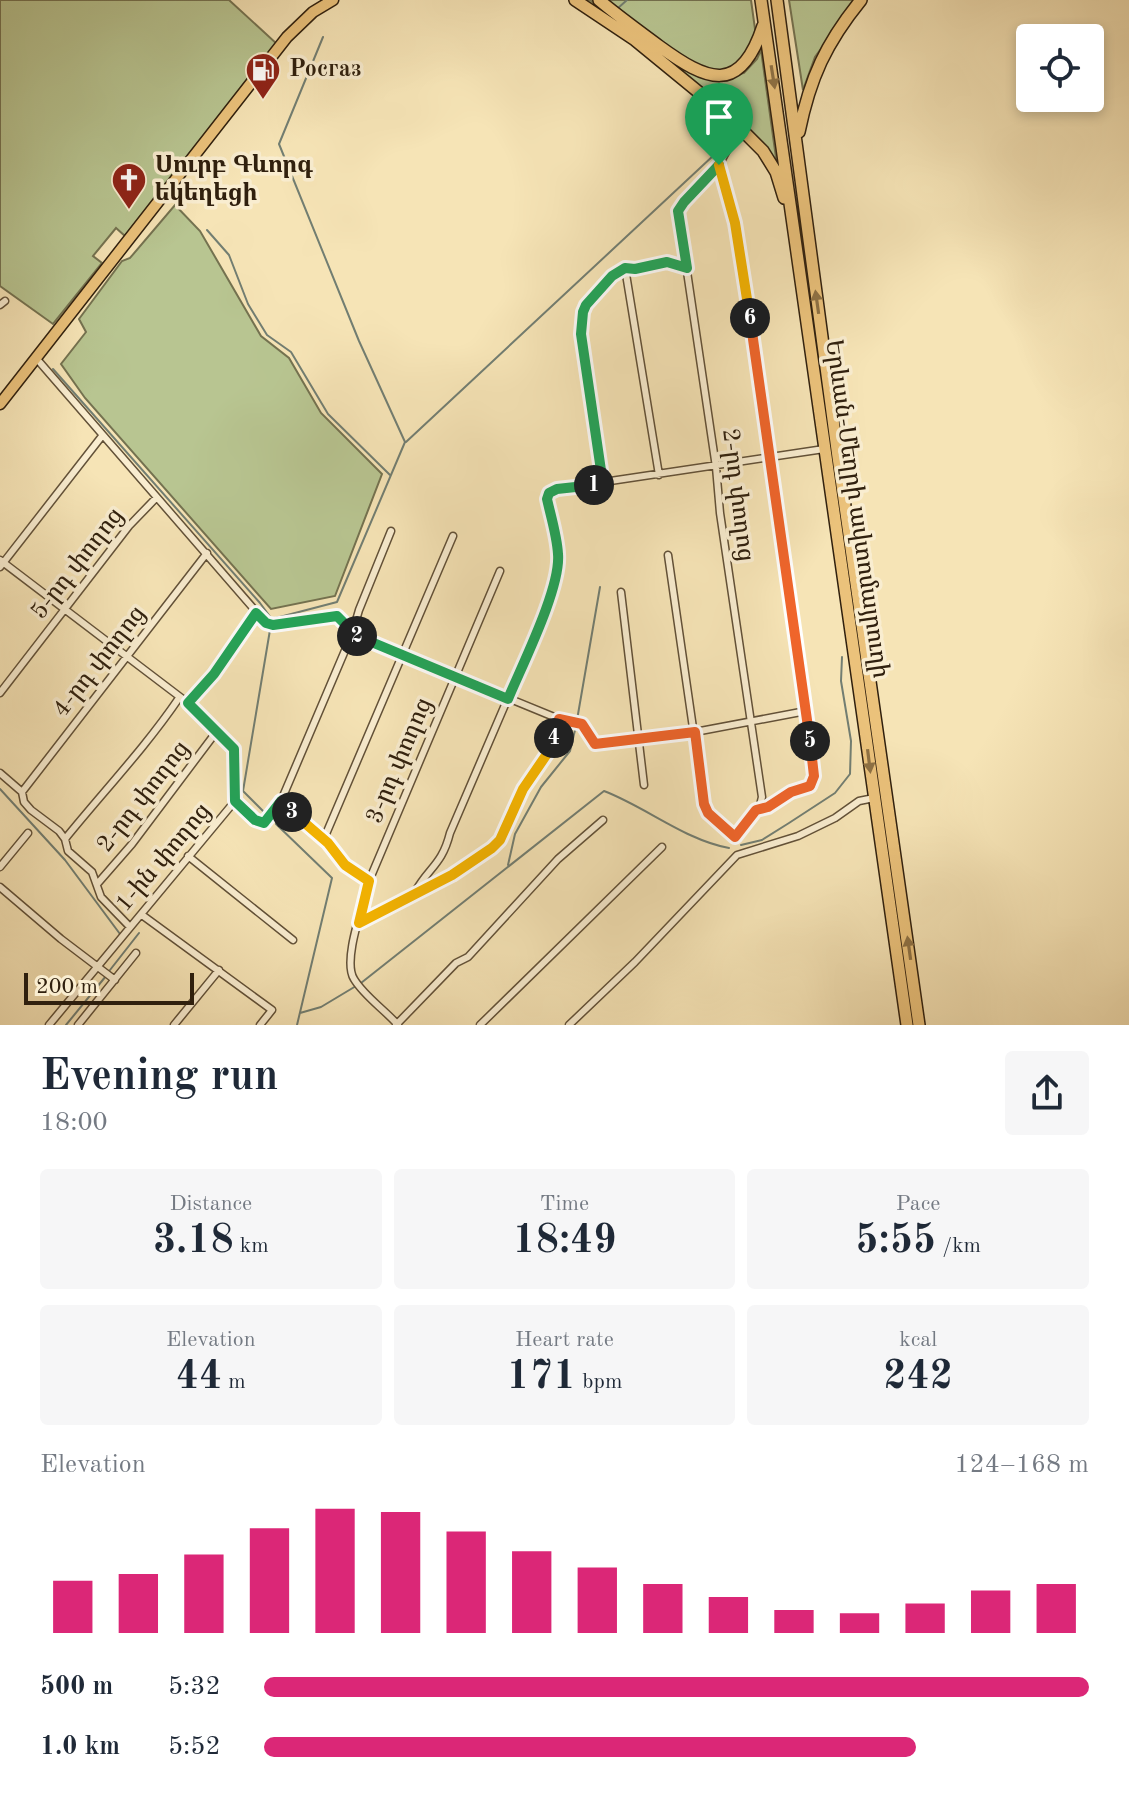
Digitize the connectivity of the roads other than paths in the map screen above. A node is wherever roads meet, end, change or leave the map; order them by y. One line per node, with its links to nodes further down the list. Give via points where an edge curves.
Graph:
1 (333, 0): 14 (main road, via 287,37)
2 (575, 0): 8 (highway, via 635,40)
3 (599, 0): 7 (highway, via 707,75 741,67 755,51)
4 (761, 0): 7 (highway, Երևան-Մեղրի ավտոմայրուղի)
5 (777, 0): 9 (highway, Երևան-Մեղրի ավտոմայրուղի)
6 (861, 0): 9 (highway, via 819,62)
7 (764, 22): 11 (highway, Երևան-Մեղրի ավտոմայրուղի, one-way to 11)
8 (740, 127): 10 (street); 11 (highway, via 776,172)
9 (797, 140): 82 (highway, Երևան-Մեղրի ավտոմայրուղի, one-way to 9)
10 (719, 165): 13 (street, 2-րդ փողոց, via 678,211); 18 (street, via 735,223)
11 (792, 213): 17 (highway, Երևան-Մեղրի ավտոմայրուղի)
12 (625, 268): 13 (street, via 667,262); 20 (street); 21 (street, via 583,312 581,334)
13 (687, 268): 19 (street, 2-րդ փողոց)
14 (36, 358): 15 (main road); 16 (street)
15 (0, 404)
16 (102, 436): 22 (street); 27 (street)
17 (825, 449): 18 (street); 49 (highway, Երևան-Մեղրի ավտոմայրուղի, one-way to 49)
18 (771, 457): 19 (street); 40 (street)
19 (716, 467): 20 (street); 42 (street, 2-րդ փողոց)
20 (659, 475): 21 (street)
21 (603, 484): 38 (street, via 549,493 559,557 547,607)
22 (156, 498): 25 (street); 30 (street, 5-րդ փողոց)
23 (391, 531): 32 (street)
24 (453, 536): 33 (street)
25 (207, 553): 31 (street); 34 (street, 4-րդ փողոց)
26 (668, 555): 44 (street)
27 (1, 563): 30 (street, 1-ին փողոց)
28 (500, 571): 35 (street, 3-րդ փողոց)
29 (621, 592): 45 (street)
30 (64, 610): 34 (street, 1-ին փողոց); 36 (street, 5-րդ փողոց)
31 (256, 613): 32 (street, via 270,624 337,616); 39 (street)
32 (352, 634): 33 (street); 51 (street)
33 (404, 655): 35 (street); 57 (street)
34 (126, 658): 37 (street, 1-ին փողոց); 48 (street, 4-րդ փողոց)
35 (455, 677): 38 (street); 62 (street, 3-րդ փողոց)
36 (0, 693)
37 (179, 698): 39 (street, 1-ին փողոց); 56 (street)
38 (508, 699): 41 (street); 65 (street, via 446,849)
39 (188, 703): 43 (street, 1-ին փողոց)
40 (806, 711): 42 (street); 52 (street, via 814,776 810,786)
41 (559, 719): 45 (street, via 582,724 595,744); 65 (street, via 549,751 523,789 500,840 452,875)
42 (751, 722): 44 (street); 52 (street, 2-րդ փողոց, via 762,797)
43 (217, 731): 50 (street, 1-ին փողոց, via 234,749); 63 (street, 2-րդ փողոց)
44 (695, 732): 45 (street); 55 (street, via 704,804)
45 (639, 738): 47 (street)
46 (0, 773): 48 (street)
47 (644, 785)
48 (22, 792): 56 (street, via 31,810)
49 (874, 798): 59 (street, via 859,801 798,836); 81 (highway, Երևան-Մեղրի ավտոմայրուղի)
50 (235, 801): 51 (street, via 264,823); 60 (street, 1-ին փողոց)
51 (281, 801): 57 (street)
52 (756, 810): 55 (street)
53 (603, 820): 78 (street, via 558,859)
54 (28, 833): 61 (street)
55 (735, 837): 59 (street)
56 (65, 839): 63 (street, via 68,851)
57 (323, 841): 62 (street)
58 (662, 847): 79 (street)
59 (739, 853): 80 (street)
60 (188, 856): 66 (street, 1-ին փողոց); 69 (street)
61 (0, 867)
62 (369, 881): 67 (street, 3-րդ փողոց)
63 (98, 883): 68 (street, via 101,897)
64 (0, 887): 71 (street)
65 (415, 892): 67 (street)
66 (142, 915): 68 (street, 1-ին փողոց); 72 (street)
67 (359, 923): 78 (street, 3-րդ փողոց, via 350,950 352,976)
68 (130, 927): 71 (street, 1-ին փողոց)
69 (293, 940)
70 (136, 953): 73 (street, 1-ին փողոց)
71 (97, 966): 73 (street); 74 (street, 1-ին փողոց)
72 (219, 970): 76 (street); 77 (street, via 272,1010)
73 (115, 980): 75 (street, 1-ին փողոց)
74 (49, 1025)
75 (78, 1025)
76 (174, 1025)
77 (260, 1025)
78 (397, 1025)
79 (480, 1025)
80 (569, 1025)
81 (907, 1025)
82 (919, 1025)

